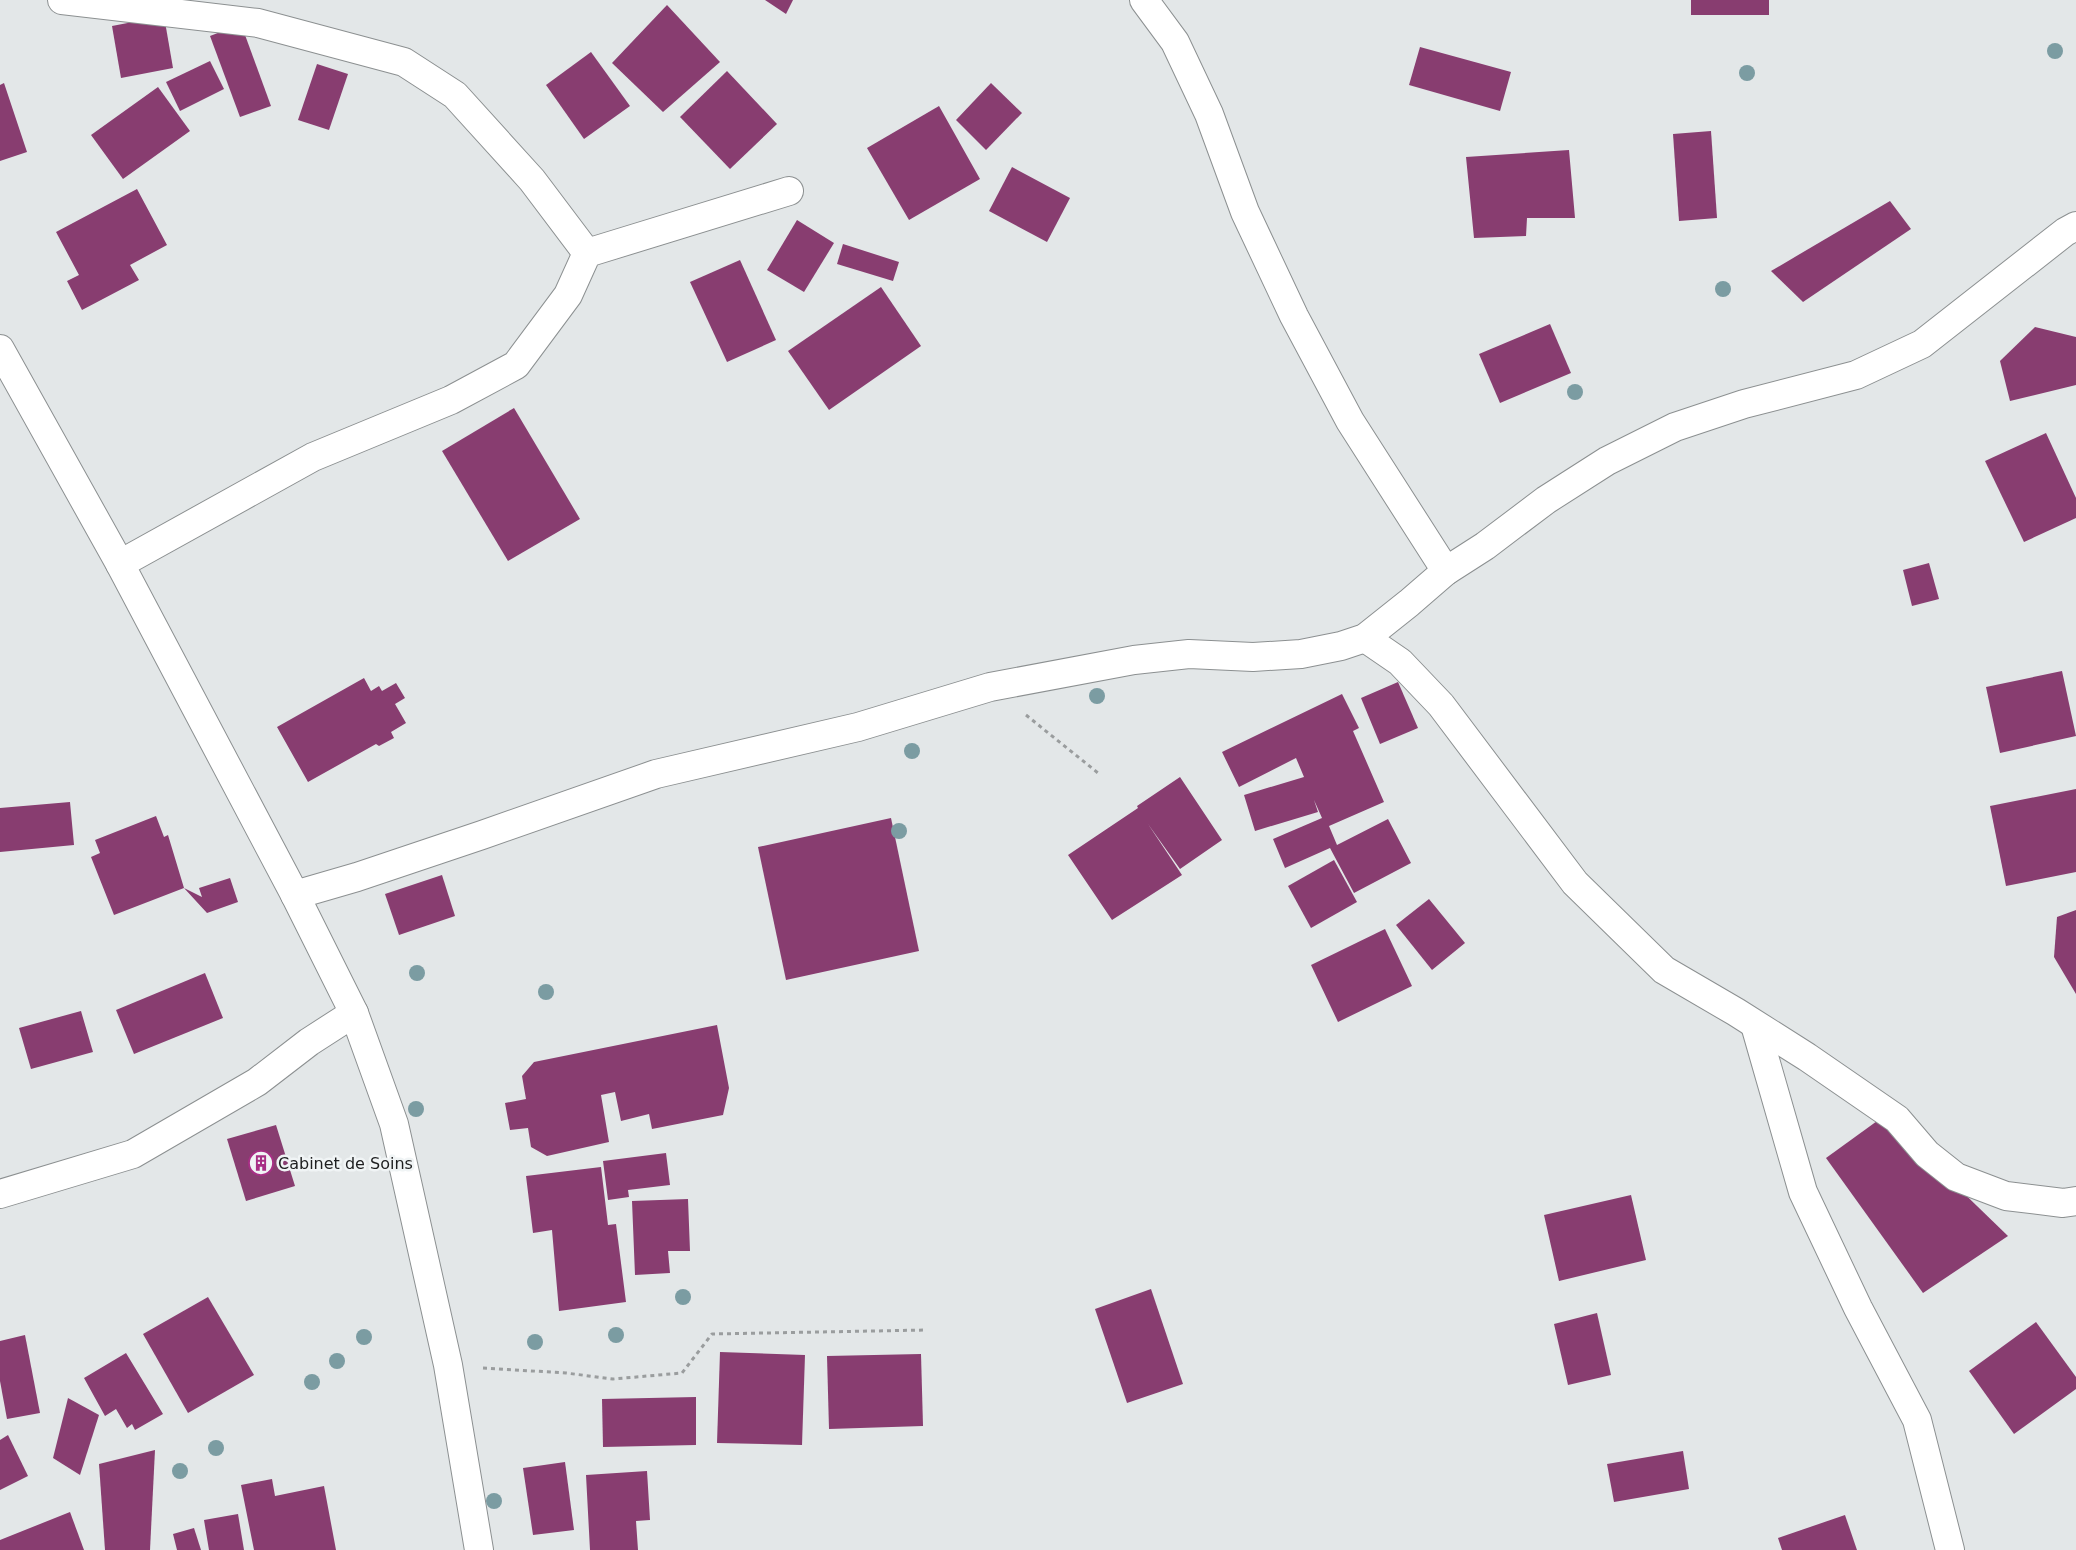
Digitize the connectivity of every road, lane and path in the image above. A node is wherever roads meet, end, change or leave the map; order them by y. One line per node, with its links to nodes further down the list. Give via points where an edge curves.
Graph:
1 (62, 0): 5 (street, via 258,23 404,62 455,95 532,180)
2 (1144, 0): 8 (street, via 1175,42 1209,114 1246,212 1294,316 1350,421)
3 (789, 191): 5 (street)
4 (2076, 226): 8 (street, via 2064,232 1922,344 1856,375 1744,404 1675,427 1607,461)
5 (587, 253): 7 (street, via 568,295 516,366 451,400 314,457)
6 (0, 349): 7 (street)
7 (120, 564): 12 (street)
8 (1446, 571): 9 (street)
9 (1365, 638): 10 (street, via 1301,654 1253,657 1189,654 1134,660); 14 (street, via 1400,662 1441,705 1575,883 1621,930 1664,970)
10 (990, 687): 11 (path); 12 (street, via 858,727 656,774 482,835)
11 (1098, 773)
12 (295, 895): 13 (street)
13 (354, 1013): 15 (street, via 257,1082 133,1154); 18 (street, via 394,1124)
14 (1756, 1025): 16 (street, via 1897,1120 1927,1154 1956,1178 2006,1196 2063,1203); 20 (street, via 1803,1192 1858,1308 1917,1420)
15 (0, 1194)
16 (2076, 1200)
17 (926, 1330): 18 (path, via 712,1334 682,1373 613,1379)
18 (448, 1366): 19 (street)
19 (479, 1550)
20 (1950, 1550)

